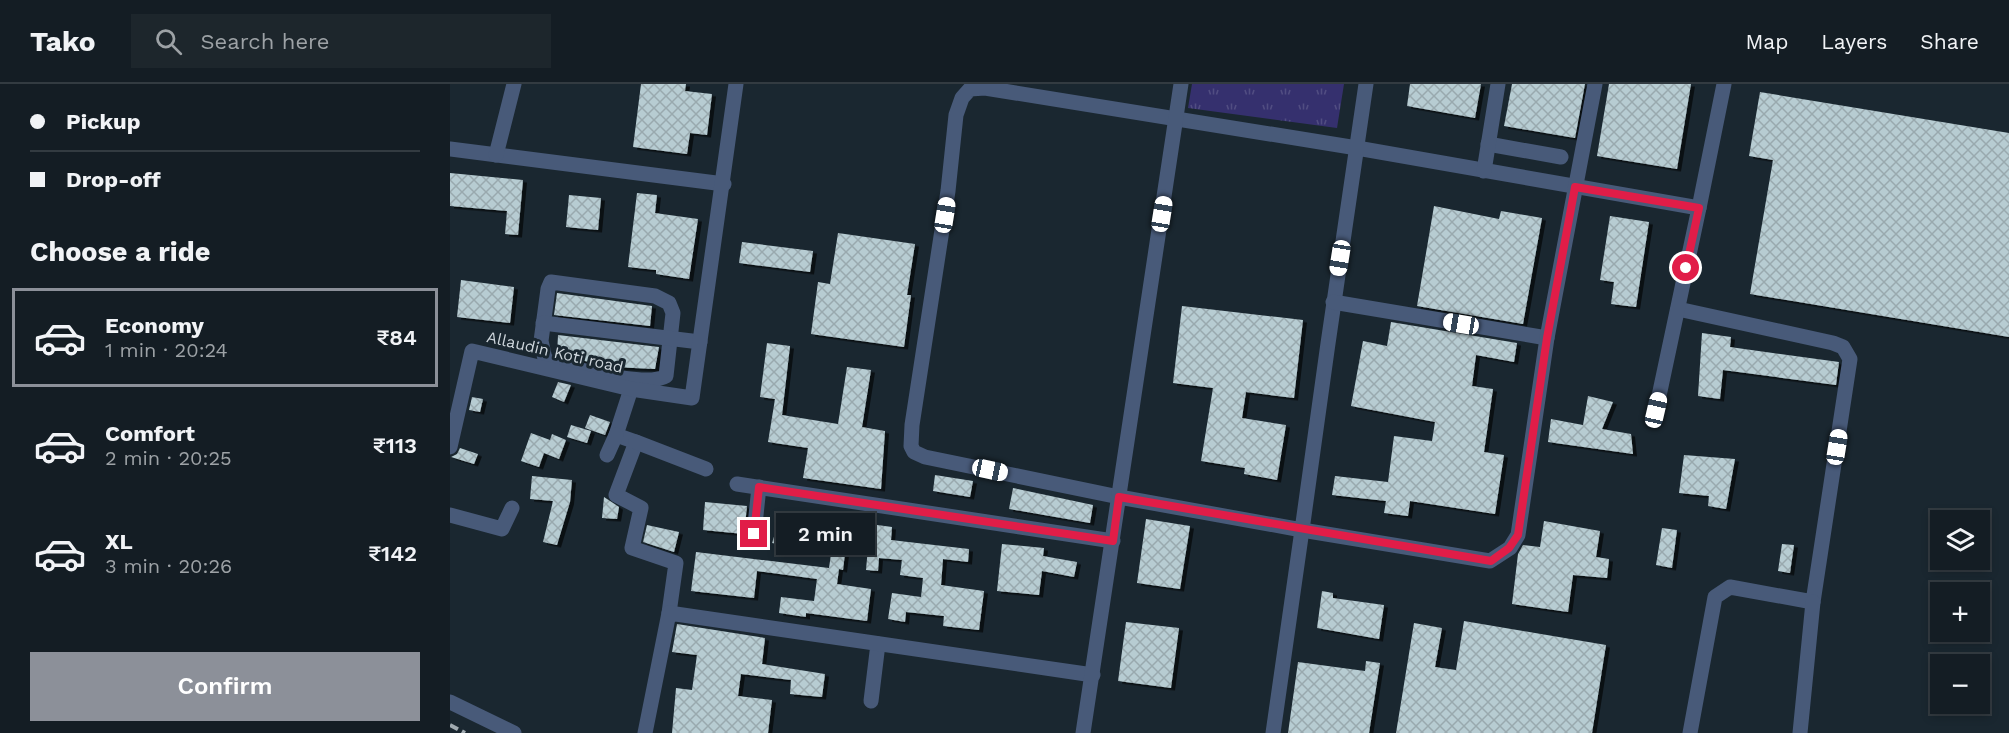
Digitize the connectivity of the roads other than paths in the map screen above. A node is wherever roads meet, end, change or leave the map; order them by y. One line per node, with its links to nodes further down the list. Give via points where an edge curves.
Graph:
1 (514, 84): 12 (street)
2 (736, 84): 15 (street)
3 (1181, 84): 8 (street)
4 (1366, 84): 10 (street)
5 (1498, 84): 9 (street)
6 (1595, 84): 16 (street)
7 (1724, 84): 17 (street)
8 (1176, 119): 10 (street); 33 (street); 33 (street, via 985,88 969,89 956,115 911,446 925,457)
9 (1488, 144): 13 (street); 14 (street)
10 (1357, 148): 14 (street); 18 (street)
11 (450, 150): 12 (street)
12 (496, 155): 15 (street)
13 (1561, 157)
14 (1484, 171): 16 (street)
15 (724, 183): 23 (street)
16 (1575, 187): 17 (street); 21 (street)
17 (1699, 208): 19 (street)
18 (1333, 302): 21 (street); 36 (street)
19 (1678, 309): 25 (street); 39 (street, via 1833,343 1843,347 1850,359)
20 (543, 323): 22 (street); 22 (street, via 541,352 554,364 652,381 666,376); 22 (street, via 548,289 551,282 558,282 663,299 673,313)
21 (1547, 338): 36 (street, via 1518,535 1500,556 1491,561)
22 (670, 339): 23 (street)
23 (700, 342): 24 (street, Allaudin Koti road, via 692,398)
24 (631, 389): 26 (street); 28 (street, Allaudin Koti road, via 472,351)
25 (1656, 410)
26 (616, 435): 27 (street); 29 (street)
27 (636, 442): 30 (street); 40 (street, via 616,495 641,508 632,548 676,563)
28 (450, 447)
29 (607, 455)
30 (706, 469)
31 (737, 484): 32 (street)
32 (759, 487): 37 (street); 38 (street)
33 (1119, 497): 36 (street); 38 (street)
34 (512, 508): 35 (street, via 502,529)
35 (450, 515)
36 (1302, 530): 48 (street)
37 (754, 534)
38 (1113, 541): 42 (street)
39 (1813, 603): 49 (street, via 1730,587 1714,597); 50 (street)
40 (669, 613): 41 (street); 46 (street)
41 (878, 644): 42 (street); 43 (street)
42 (1093, 675): 47 (street)
43 (871, 701)
44 (450, 702): 45 (street)
45 (514, 733)
46 (645, 733)
47 (1083, 733)
48 (1273, 733)
49 (1690, 733)
50 (1800, 733)

